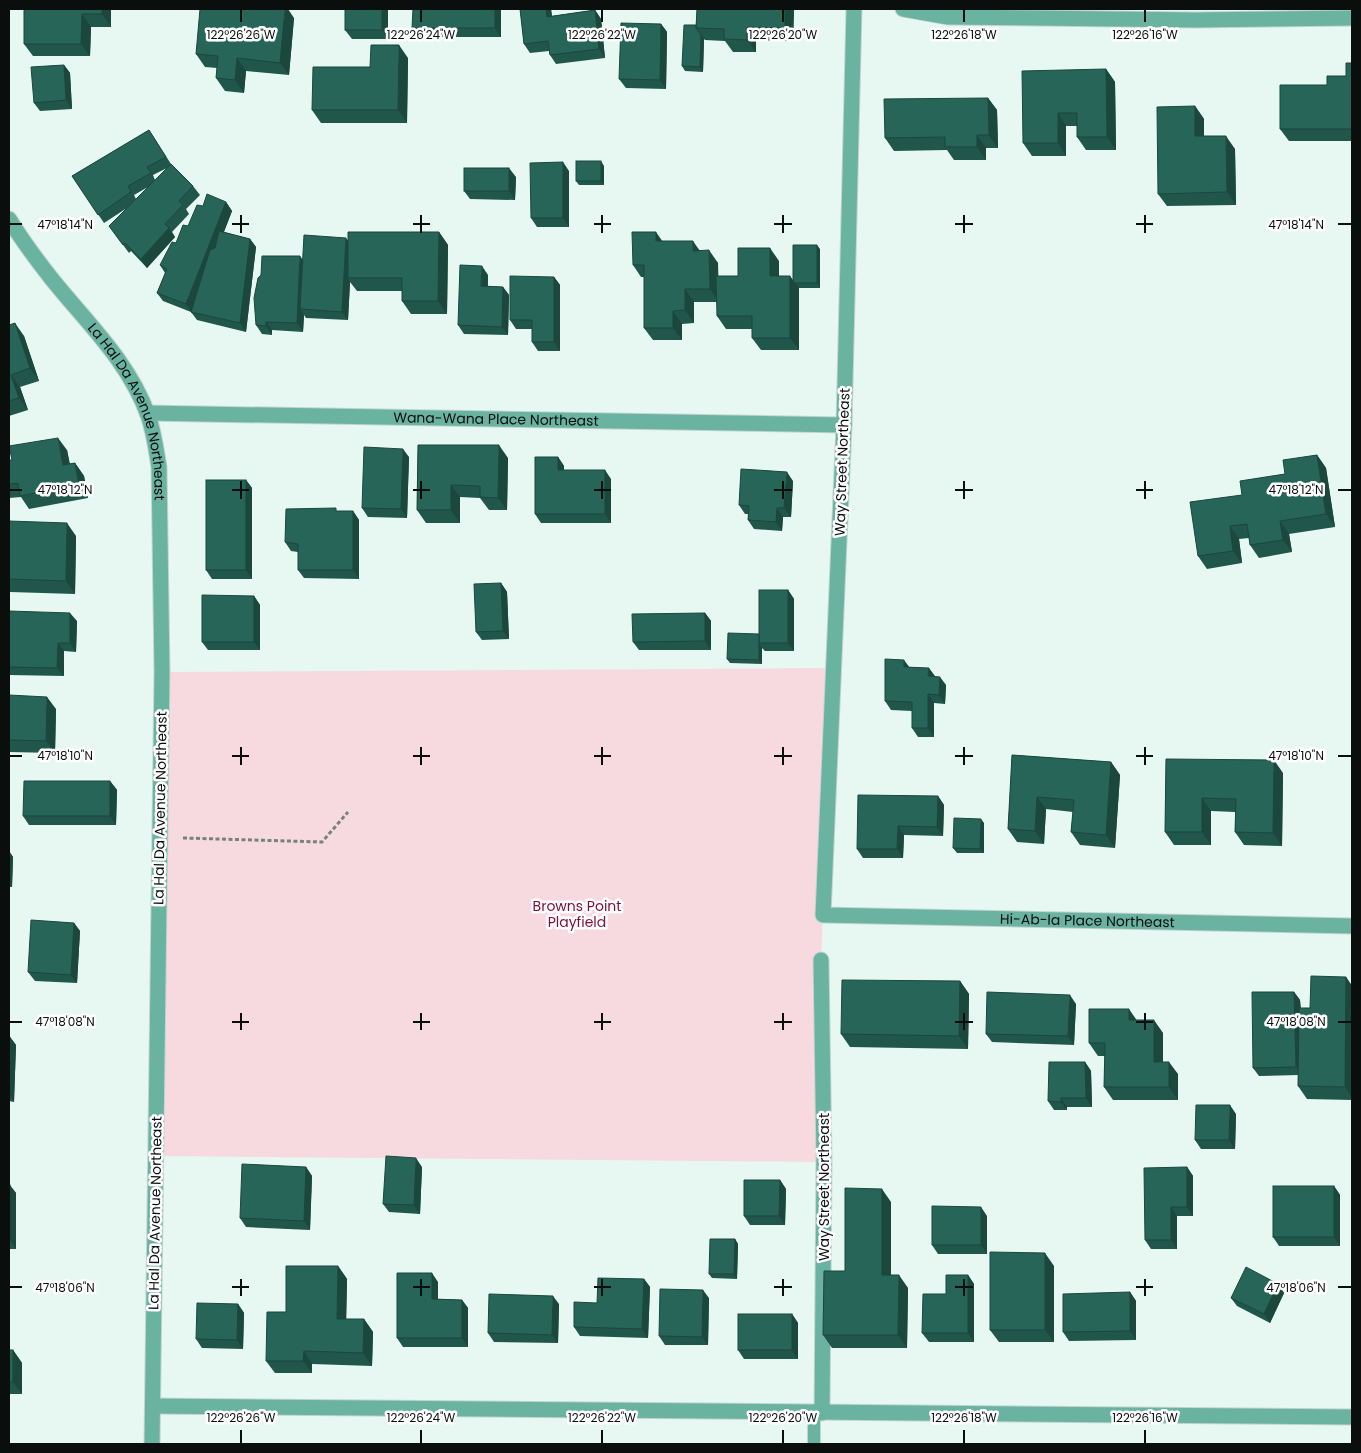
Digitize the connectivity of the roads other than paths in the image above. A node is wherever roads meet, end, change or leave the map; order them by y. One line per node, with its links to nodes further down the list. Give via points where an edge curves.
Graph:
1 (854, 9): 6 (street, Way Street Northeast)
2 (903, 9): 3 (street, via 958,17)
3 (1352, 18)
4 (9, 219): 5 (street, La Hal Da Avenue Northeast, via 52,279 101,336 128,374)
5 (148, 413): 6 (street, Wana-Wana Place Northeast); 10 (street, La Hal Da Avenue Northeast, via 159,467 162,663)
6 (844, 425): 7 (street, Way Street Northeast)
7 (823, 915): 8 (street, Hi-Ab-la Place Northeast)
8 (1352, 926)
9 (822, 960): 11 (street, Way Street Northeast, via 824,1162)
10 (153, 1406): 11 (street); 13 (street, La Hal Da Avenue Northeast)
11 (818, 1413): 12 (street); 14 (lane, Way Street Northeast)
12 (1352, 1418)
13 (152, 1444)
14 (814, 1444)

